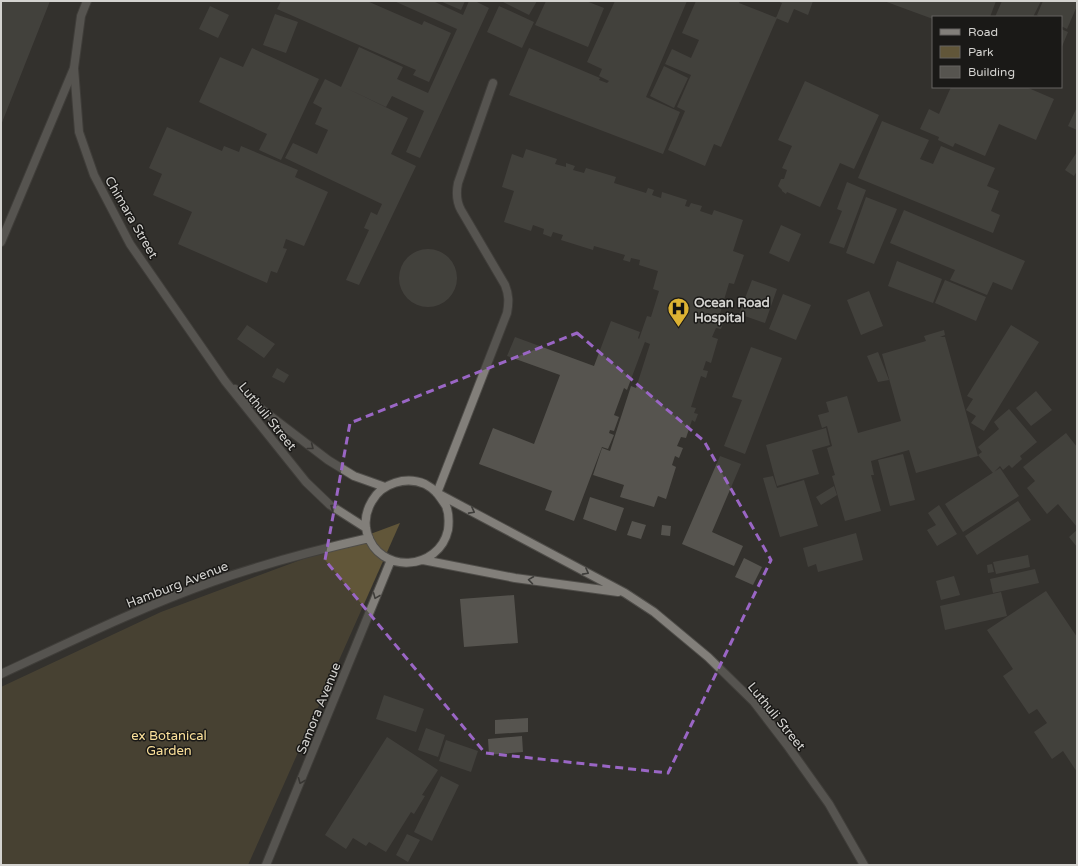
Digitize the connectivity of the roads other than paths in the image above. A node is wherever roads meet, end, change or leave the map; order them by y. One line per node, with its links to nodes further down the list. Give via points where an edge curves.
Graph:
1 (87, 1): 2 (street, Chimara Street, via 81,16)
2 (74, 68): 4 (street, Chimara Street); 5 (street, Chimara Street, via 79,132 94,175 130,244)
3 (493, 83): 7 (street, via 458,183 456,197 461,210 505,284 509,299 498,335)
4 (1, 242)
5 (225, 381): 6 (street, Luthuli Street, one-way to 6, via 328,460 354,476); 8 (street, Luthuli Street, one-way to 5, via 330,505 306,482)
6 (385, 487): 7 (street, via 398,481 412,480 426,484); 8 (street, via 375,495 369,505)
7 (437, 493): 11 (street, via 446,506 449,522 446,538 436,552); 12 (street, Luthuli Street, one-way to 12)
8 (366, 528): 9 (street)
9 (369, 538): 10 (street, via 378,551); 13 (street, Hamburg Avenue, via 212,582 143,609)
10 (391, 560): 11 (street, via 407,563); 14 (street, Samora Avenue, one-way to 14)
11 (423, 560): 12 (street, Luthuli Street, one-way to 11, via 515,578)
12 (625, 593): 15 (street, Luthuli Street, via 654,612 708,657 754,702 829,804)
13 (1, 674)
14 (266, 865)
15 (864, 865)

